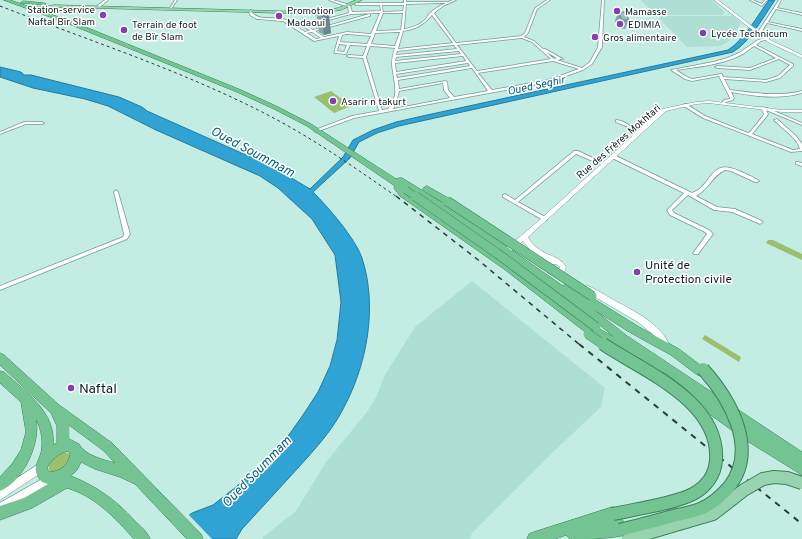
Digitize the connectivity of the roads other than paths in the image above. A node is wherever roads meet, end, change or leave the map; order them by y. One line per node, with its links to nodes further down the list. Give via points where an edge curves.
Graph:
1 (6, 0): 17 (highway)
2 (107, 0): 21 (street)
3 (176, 0): 24 (street)
4 (330, 0): 12 (street)
5 (549, 0): 36 (street, via 536,9)
6 (603, 0): 66 (street, via 600,47 590,63)
7 (716, 0): 33 (street)
8 (720, 0): 33 (street)
9 (751, 0): 10 (street, via 762,5)
10 (766, 0)
11 (780, 0): 25 (street)
12 (337, 1): 18 (street)
13 (357, 1): 18 (main road); 19 (street)
14 (441, 1): 15 (street); 16 (street); 22 (street)
15 (452, 1): 22 (street)
16 (405, 2): 19 (street); 28 (street)
17 (26, 5): 20 (main road); 23 (highway); 23 (highway); 86 (highway, via 239,91)
18 (347, 5): 24 (main road, via 312,11); 26 (main road, via 332,11 315,13); 30 (street)
19 (381, 5): 27 (street)
20 (50, 6): 23 (highway); 26 (main road)
21 (99, 6): 23 (main road); 24 (main road)
22 (441, 6): 29 (street)
23 (42, 7): 86 (highway, via 261,96)
24 (171, 7)
25 (775, 8): 31 (street); 32 (street)
26 (250, 11): 41 (street, via 258,18 284,20)
27 (381, 12): 28 (street); 30 (street); 35 (street); 43 (street)
28 (404, 12): 40 (street)
29 (432, 12): 40 (street, via 422,23); 49 (street)
30 (352, 13): 38 (street, via 305,26)
31 (802, 14)
32 (766, 22): 37 (street); 39 (street)
33 (747, 23): 39 (street)
34 (523, 26): 36 (street)
35 (329, 27): 38 (street); 42 (street)
36 (528, 29): 44 (street)
37 (802, 30)
38 (313, 31): 41 (street); 45 (street)
39 (757, 31): 46 (street)
40 (402, 32): 43 (street); 52 (street)
41 (304, 34): 45 (street, via 315,40)
42 (339, 34): 43 (street); 45 (street); 47 (street)
43 (374, 34): 50 (street)
44 (522, 37): 49 (street); 60 (street, via 533,40)
45 (323, 38)
46 (766, 38): 51 (street); 57 (street)
47 (338, 44): 48 (street); 48 (street, via 335,52 341,53 346,52)
48 (349, 44): 50 (street)
49 (456, 44): 52 (street); 53 (street)
50 (369, 45): 52 (street); 58 (street)
51 (754, 45): 59 (street); 63 (street, via 737,56)
52 (396, 48): 55 (street)
53 (460, 50): 55 (street); 56 (street)
54 (349, 56): 58 (street)
55 (394, 56): 61 (street)
56 (464, 56): 61 (street); 62 (street)
57 (802, 56)
58 (364, 57): 81 (street)
59 (780, 58): 65 (street, via 750,69); 69 (street, via 793,64 777,78 761,81)
60 (557, 59): 66 (street); 67 (street)
61 (394, 62): 68 (street)
62 (469, 62): 64 (street); 68 (street)
63 (714, 62): 65 (street); 69 (street, via 673,70 692,80)
64 (473, 67): 67 (street); 70 (street)
65 (717, 67): 69 (street)
66 (582, 69): 73 (street, via 549,81)
67 (476, 72): 73 (street)
68 (395, 73): 70 (street)
69 (721, 76): 72 (street)
70 (397, 79): 71 (street)
71 (398, 90): 75 (street, via 444,82); 78 (street, via 396,103)
72 (729, 91): 74 (street, via 771,96); 76 (street, via 732,100)
73 (491, 92): 75 (street)
74 (802, 92)
75 (453, 99): 78 (street)
76 (724, 103): 77 (street, Rue des Frères Mokhtari); 79 (street, Rue des Frères Mokhtari)
77 (684, 105): 88 (street, via 704,117); 89 (street, Rue des Frères Mokhtari, via 664,110)
78 (390, 110): 81 (street)
79 (766, 111): 80 (street, Rue des Frères Mokhtari); 85 (street); 88 (street)
80 (802, 111)
81 (381, 112): 86 (street, via 353,117)
82 (776, 120): 88 (street, via 794,137 802,150 793,151)
83 (617, 121): 89 (street, via 629,126)
84 (42, 123): 87 (street, via 25,123)
85 (802, 124)
86 (318, 129): 90 (highway)
87 (0, 133)
88 (748, 134)
89 (636, 135): 91 (street, Rue des Frères Mokhtari)
90 (356, 155): 93 (highway); 95 (highway)
91 (612, 156): 92 (street, Rue des Frères Mokhtari); 98 (street)
92 (604, 164): 100 (street, via 576,152); 101 (street, Rue des Frères Mokhtari)
93 (387, 173): 96 (highway); 105 (highway, via 433,200); 112 (highway, bridge, via 423,187 447,201)
94 (758, 181): 98 (street, via 724,168 714,174 699,193)
95 (394, 182): 96 (highway); 107 (highway, via 403,194)
96 (407, 189): 111 (highway, bridge)
97 (116, 192): 110 (street, via 127,234 125,238)
98 (690, 194): 102 (street, via 716,209 734,210); 106 (street, via 669,210 710,234)
99 (505, 196): 100 (street)
100 (515, 202): 101 (street)
101 (546, 219): 103 (street, Rue des Frères Mokhtari)
102 (760, 222)
103 (524, 236): 104 (street, Rue des Frères Mokhtari); 108 (street, via 526,242)
104 (518, 241): 105 (street, Rue des Frères Mokhtari); 108 (street)
105 (507, 251): 107 (street, Rue des Frères Mokhtari); 113 (highway, via 600,318)
106 (696, 253)
107 (497, 260): 111 (highway, via 524,286); 113 (highway, via 588,328)
108 (550, 265): 109 (street, via 554,273); 109 (street, via 561,264); 130 (highway, bridge, via 550,274 556,280 675,352 700,371 721,397 732,419 736,437 735,466 731,476 717,492 692,506)
109 (562, 271): 112 (street, via 640,320 661,335)
110 (0, 288)
111 (595, 328): 113 (highway); 130 (highway, bridge, via 690,400 712,431 715,443 716,462 708,483 700,490)
112 (664, 342): 130 (highway, bridge, via 697,364 716,383 728,401 740,433 740,469 736,480 712,503 695,511)
113 (628, 346): 120 (highway); 122 (highway, via 748,434)
114 (0, 358): 117 (highway)
115 (0, 376): 116 (highway)
116 (26, 401): 121 (highway, via 43,419 47,430 48,443); 126 (highway, via 31,425 30,441 22,460)
117 (55, 409): 118 (highway, via 63,425); 125 (highway, via 108,447)
118 (63, 446): 119 (highway, via 72,446); 121 (highway, via 54,450)
119 (76, 452): 123 (highway, via 72,467); 125 (highway, via 99,465 122,471)
120 (802, 459)
121 (44, 462): 123 (highway, via 43,475); 127 (street)
122 (802, 469)
123 (58, 479): 128 (street); 129 (highway, via 27,503); 131 (highway, via 97,494)
124 (802, 483): 130 (main road, bridge, via 778,477 759,480 713,514)
125 (143, 484): 132 (highway)
126 (0, 485)
127 (0, 495)
128 (0, 509)
129 (0, 513)
130 (620, 527): 133 (highway); 134 (highway)
131 (143, 539)
132 (196, 539)
133 (535, 539)
134 (578, 539)

